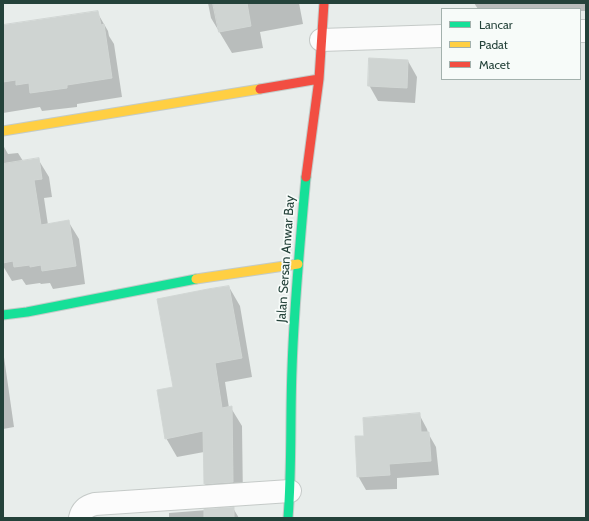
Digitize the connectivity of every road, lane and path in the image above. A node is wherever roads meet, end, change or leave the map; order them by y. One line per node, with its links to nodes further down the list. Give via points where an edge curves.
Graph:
1 (324, 3): 3 (street, Jalan Sersan Anwar Bay)
2 (441, 36): 3 (street)
3 (321, 40): 4 (street, Jalan Sersan Anwar Bay)
4 (319, 79): 5 (street); 6 (street, Jalan Sersan Anwar Bay)
5 (3, 131)
6 (298, 264): 7 (street, via 206,277); 8 (street, Jalan Sersan Anwar Bay, via 292,369)
7 (3, 315)
8 (290, 491): 9 (street, via 95,504 87,506); 10 (street, Jalan Sersan Anwar Bay)
9 (80, 518)
10 (288, 518)

